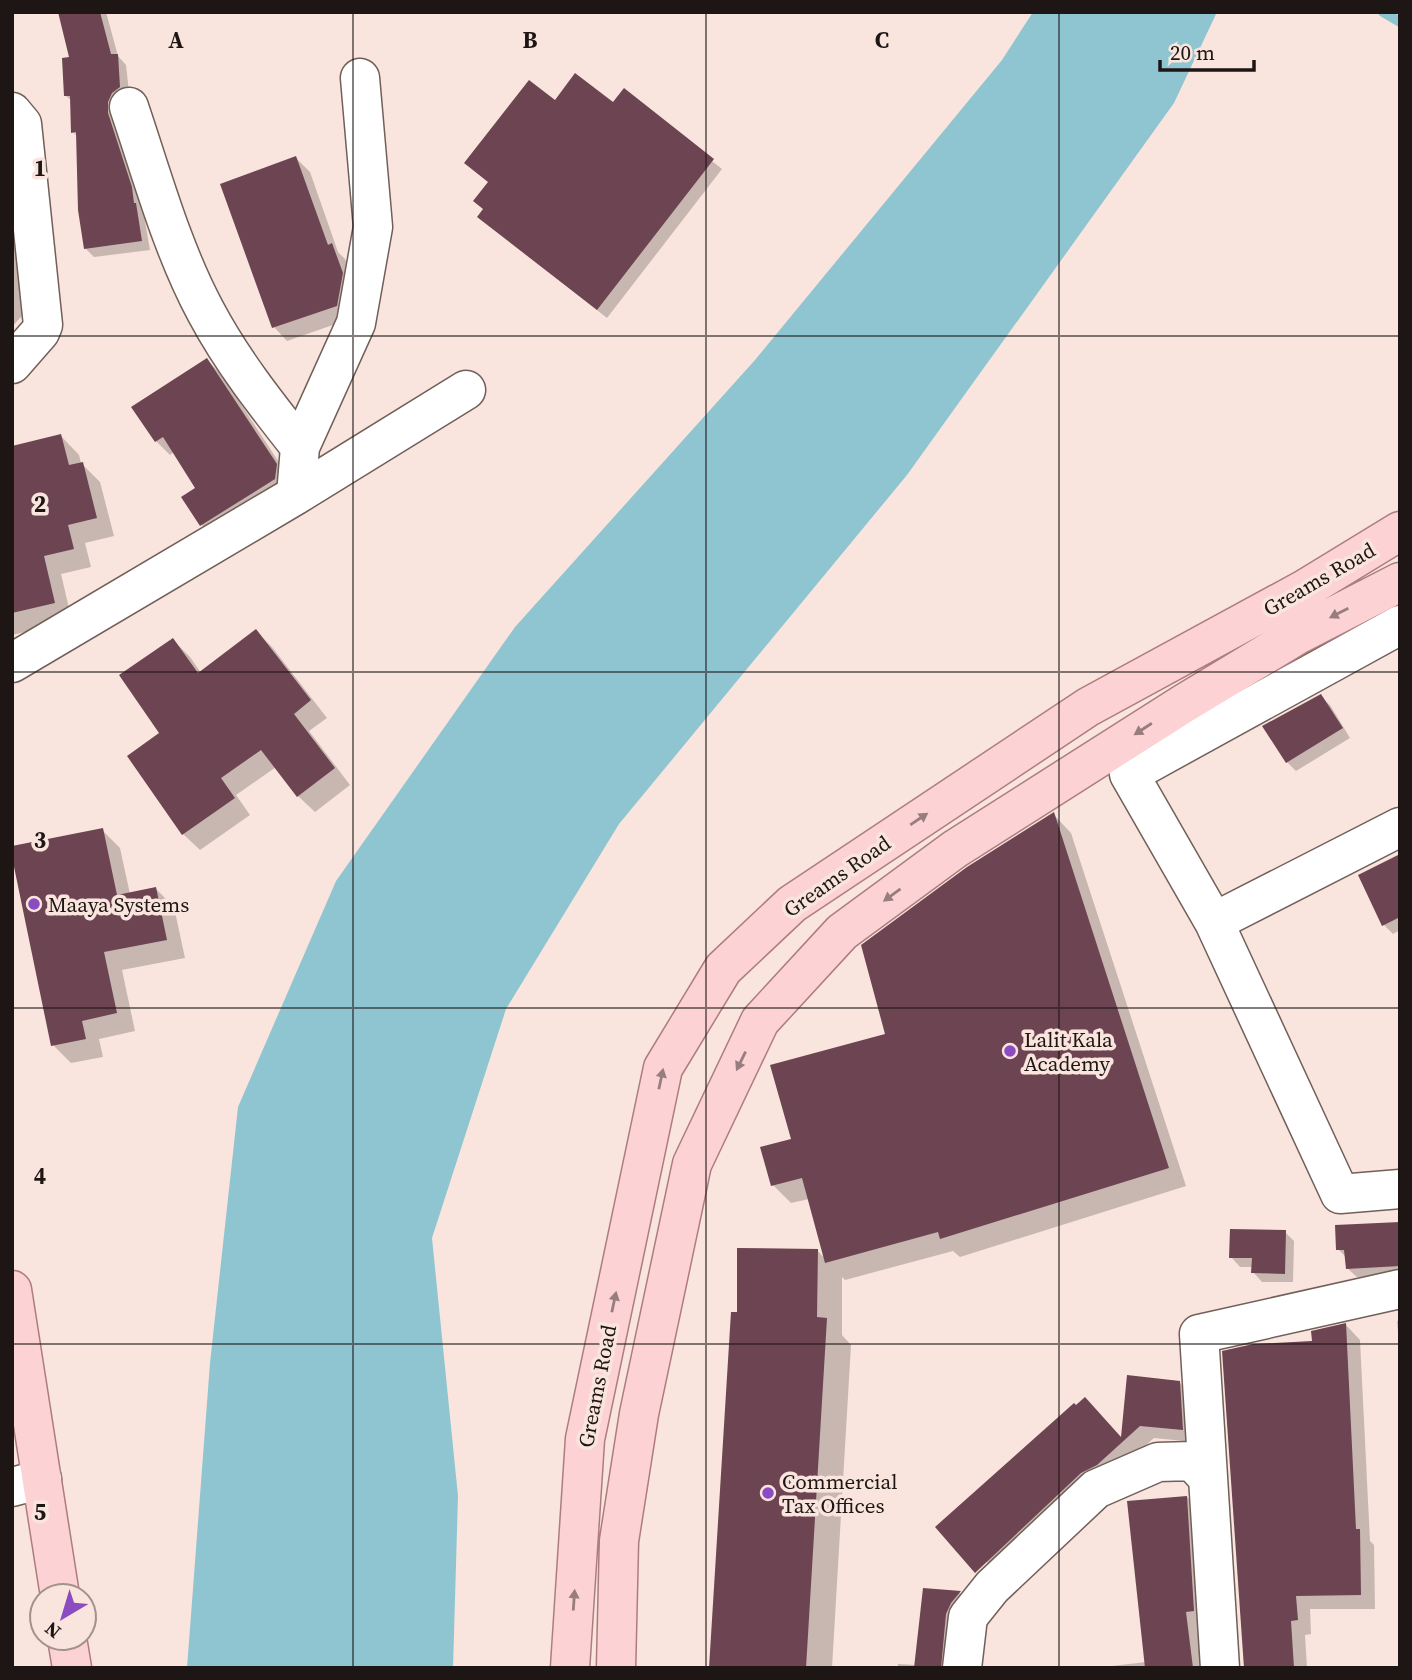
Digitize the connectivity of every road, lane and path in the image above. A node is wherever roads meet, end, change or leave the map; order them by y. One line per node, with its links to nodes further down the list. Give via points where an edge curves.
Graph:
1 (360, 78): 6 (lane, via 373,227 356,323)
2 (129, 107): 6 (lane, via 168,224 204,310 240,370)
3 (12, 112): 4 (lane, via 22,124 43,325)
4 (12, 364)
5 (466, 390): 7 (lane)
6 (300, 447): 7 (lane)
7 (296, 495): 11 (lane)
8 (1400, 531): 20 (main road, Greams Road, one-way to 8, via 584,1440 663,1068 723,969 792,904 1087,707 1305,589)
9 (1400, 582): 21 (main road, Greams Road, one-way to 21, via 1299,634 955,849 842,932 760,1021 692,1164 639,1414 619,1541)
10 (1400, 625): 13 (lane, via 1129,774)
11 (12, 663)
12 (1400, 827): 13 (lane)
13 (1214, 922): 14 (lane, via 1340,1194)
14 (1400, 1189)
15 (1400, 1289): 17 (lane, via 1199,1334)
16 (12, 1290): 18 (main road)
17 (1208, 1478): 22 (lane, via 1192,1461 1158,1462 1096,1489 992,1587 968,1617); 23 (lane)
18 (27, 1483): 19 (main road)
19 (56, 1582)
20 (570, 1668)
21 (615, 1668)
22 (962, 1668)
23 (1220, 1668)

